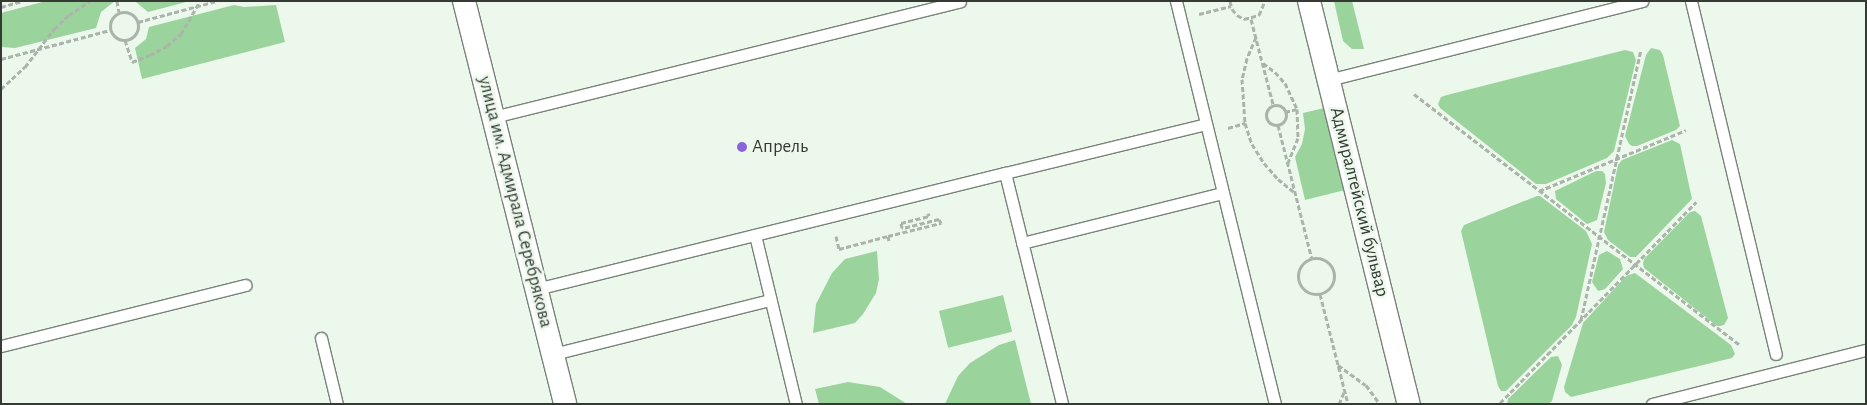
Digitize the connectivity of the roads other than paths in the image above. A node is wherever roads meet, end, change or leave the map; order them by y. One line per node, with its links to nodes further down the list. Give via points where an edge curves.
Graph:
1 (464, 1): 8 (street, улица им. Адмирала Серебрякова)
2 (960, 1): 8 (lane)
3 (1176, 1): 9 (lane)
4 (1309, 1): 7 (street, Адмиралтейский бульвар)
5 (1642, 1): 7 (lane)
6 (1691, 1): 21 (lane)
7 (1328, 80): 27 (street, Адмиралтейский бульвар)
8 (493, 117): 15 (street, улица им. Адмирала Серебрякова)
9 (1206, 124): 10 (lane); 11 (lane)
10 (1005, 173): 12 (lane); 13 (lane)
11 (1223, 193): 13 (lane); 26 (lane)
12 (755, 235): 15 (lane); 16 (lane)
13 (1022, 243): 25 (lane)
14 (245, 285): 18 (lane)
15 (536, 289): 20 (street, улица им. Адмирала Серебрякова)
16 (770, 300): 20 (lane); 24 (lane)
17 (321, 338): 22 (lane)
18 (1, 346)
19 (1866, 350): 28 (lane)
20 (553, 354): 23 (street, улица им. Адмирала Серебрякова)
21 (1776, 354)
22 (337, 404)
23 (565, 404)
24 (796, 404)
25 (1062, 404)
26 (1275, 404)
27 (1409, 404)
28 (1652, 404)

